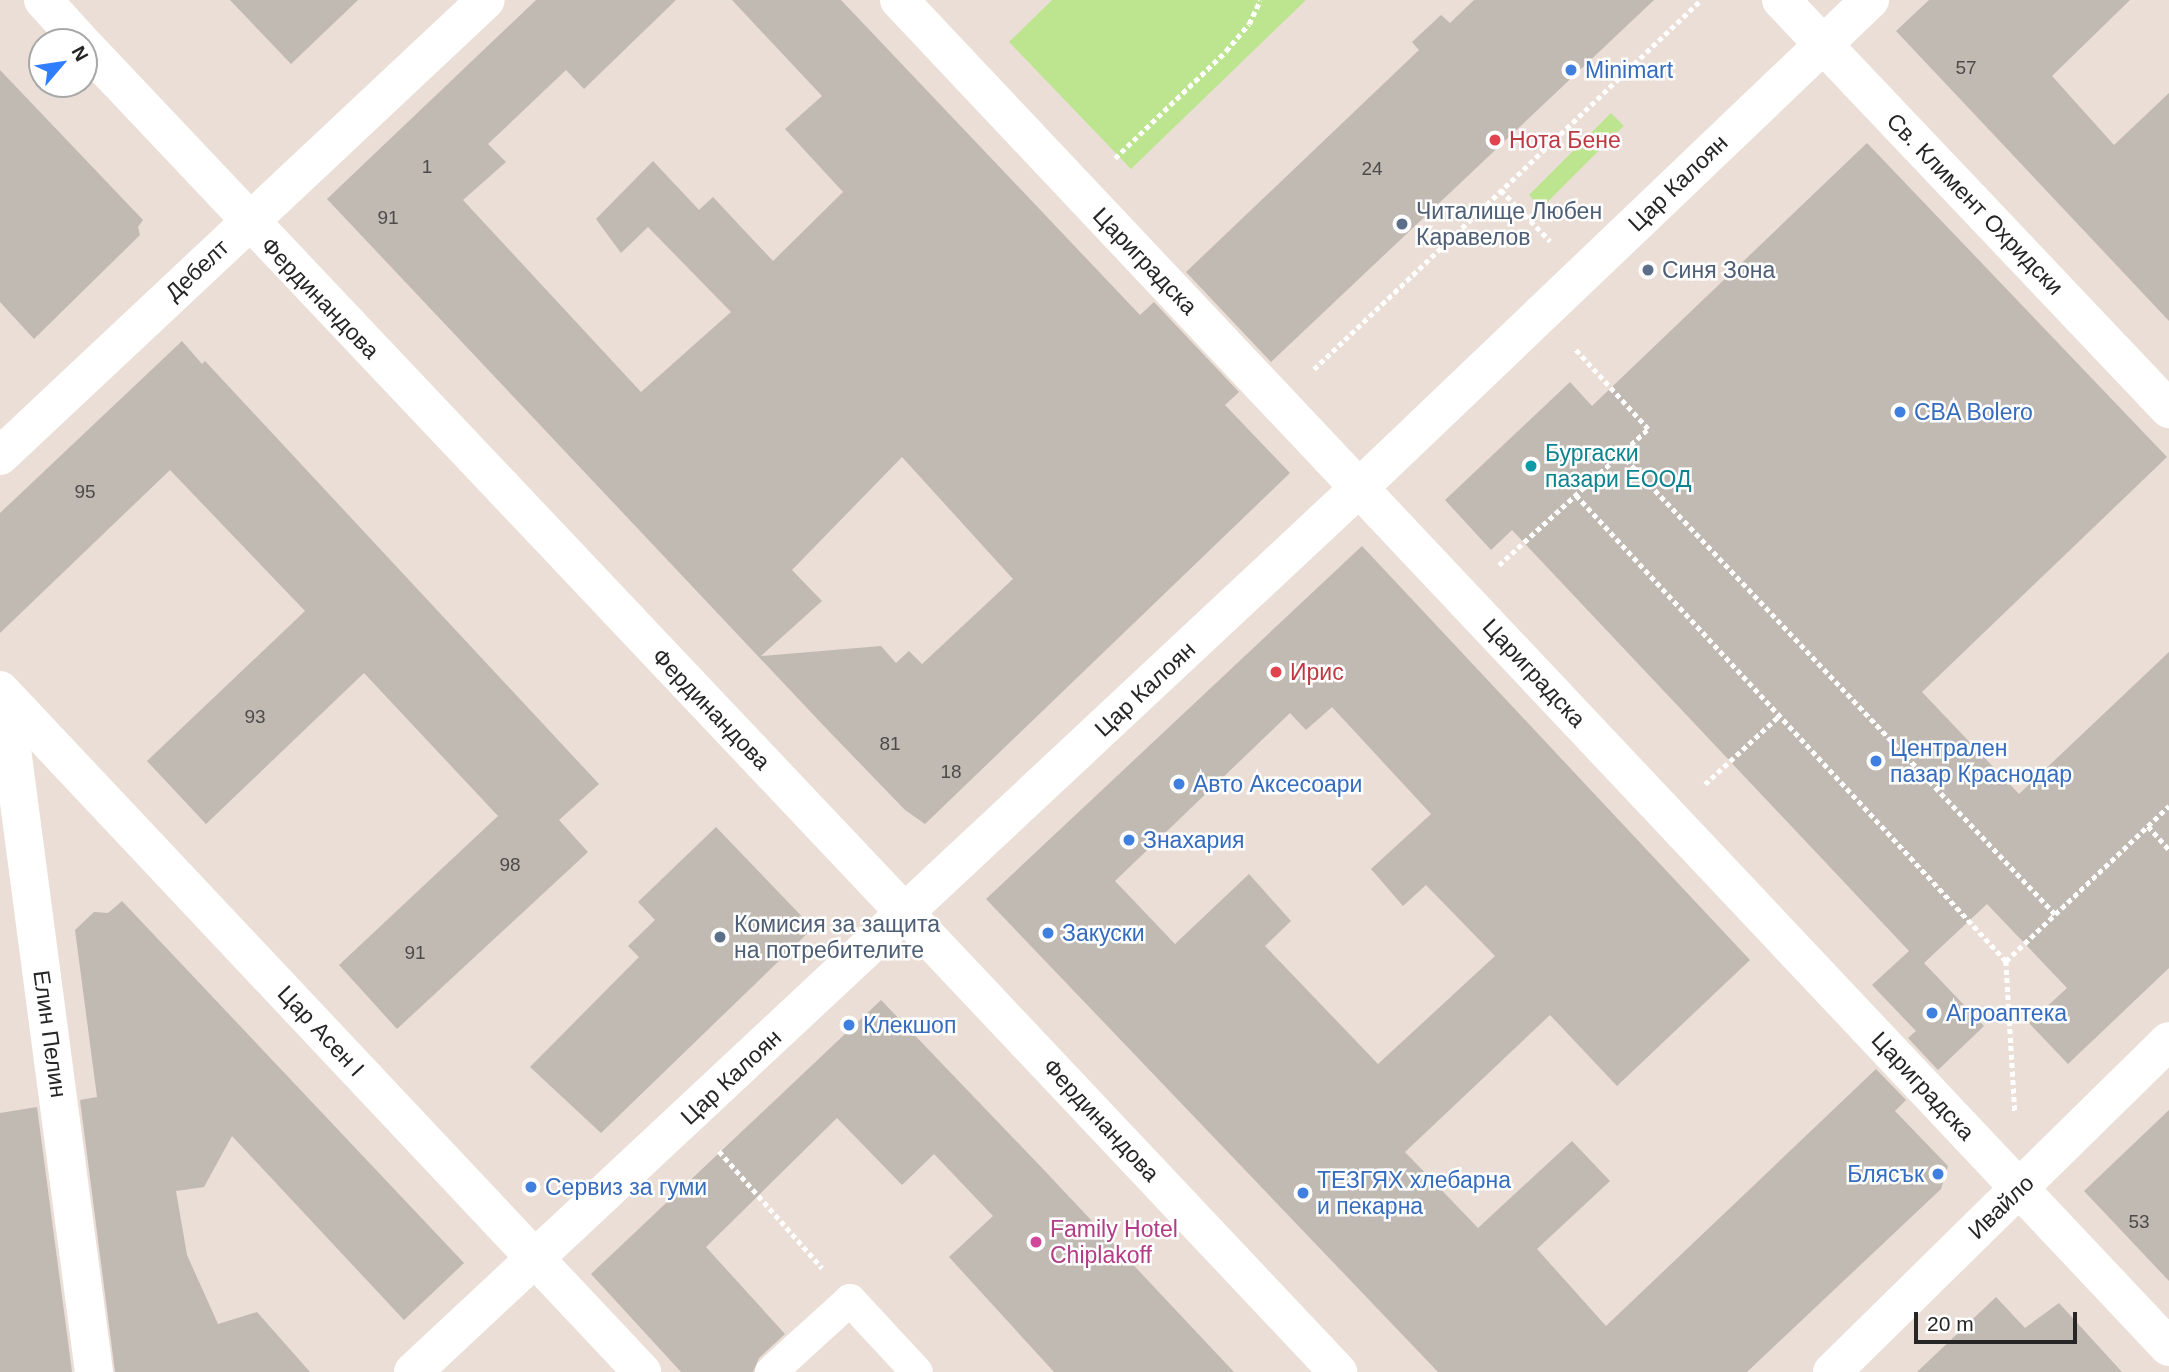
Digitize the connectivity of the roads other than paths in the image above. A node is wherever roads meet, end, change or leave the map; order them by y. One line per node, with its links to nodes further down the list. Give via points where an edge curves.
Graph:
1 (43, 0): 6 (street, Фердинандова)
2 (486, 0): 9 (street, Дебелт)
3 (899, 0): 12 (street, Цариградска)
4 (1781, 0): 7 (street, Св. Климент Охридски)
5 (1870, 0): 7 (street, Цар Калоян)
6 (69, 28)
7 (1823, 45): 10 (street, Св. Климент Охридски); 12 (street, Цар Калоян)
8 (98, 59): 9 (street, Фердинандова)
9 (248, 223): 11 (street, Дебелт); 14 (street, Фердинандова)
10 (2169, 409)
11 (0, 456)
12 (1361, 486): 14 (street, Цар Калоян); 16 (street, Цариградска)
13 (3, 693): 17 (street, Цар Асен I); 19 (street, Елин Пелин)
14 (906, 914): 17 (street, Цар Калоян); 24 (street, Фердинандова)
15 (2169, 1041): 16 (street, Ивайло)
16 (2020, 1189): 18 (street, Цариградска); 25 (street, Ивайло)
17 (536, 1258): 20 (street, Цар Калоян); 21 (street, Цар Асен I)
18 (2169, 1347)
19 (94, 1372)
20 (413, 1372)
21 (642, 1372)
22 (771, 1372): 23 (lane, via 850,1300)
23 (917, 1372)
24 (1338, 1372)
25 (1832, 1372)

